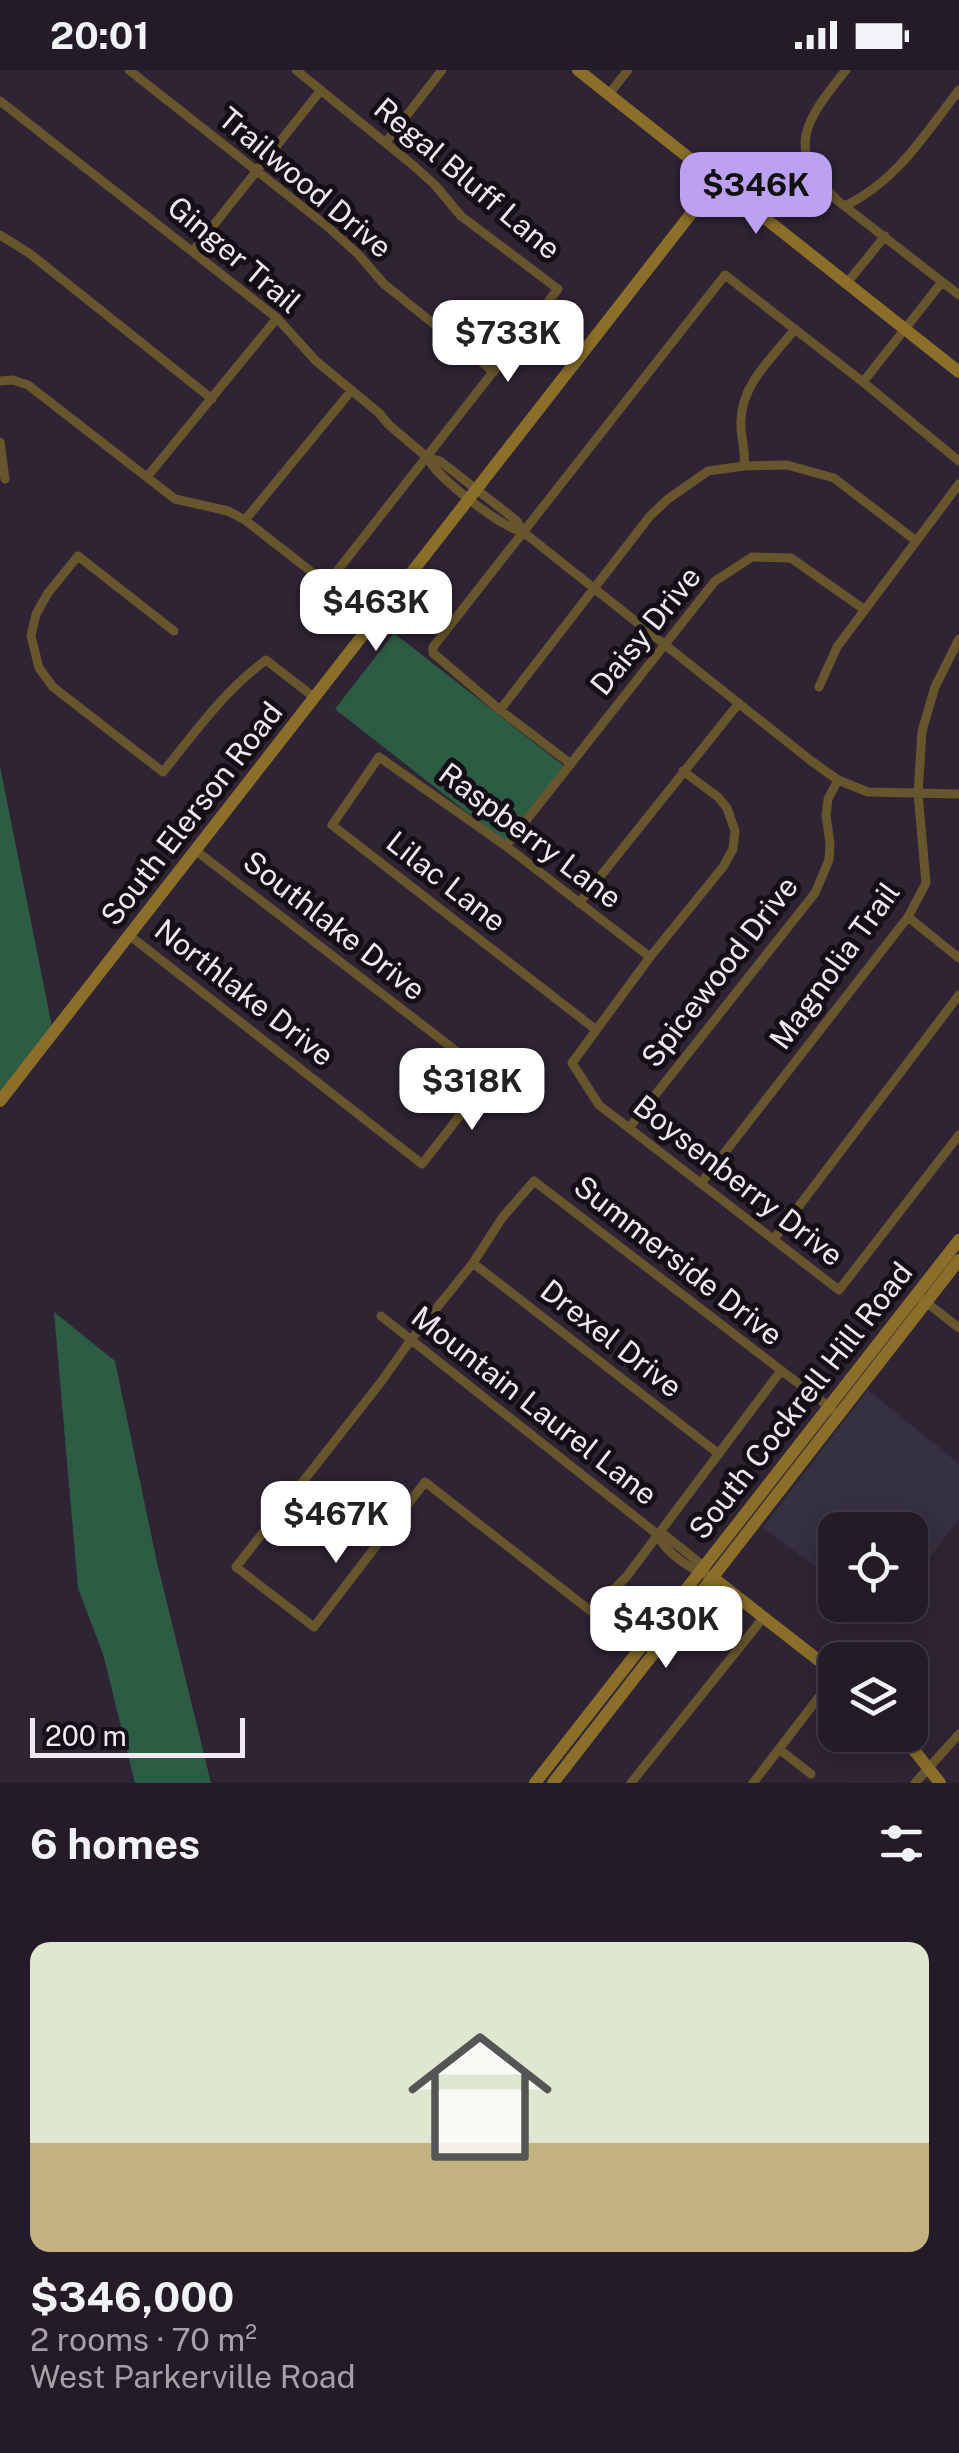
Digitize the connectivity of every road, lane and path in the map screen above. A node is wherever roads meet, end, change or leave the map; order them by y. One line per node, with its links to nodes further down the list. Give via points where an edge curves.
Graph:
1 (129, 70): 12 (street, Trailwood Drive)
2 (296, 70): 7 (street, Regal Bluff Lane)
3 (442, 70): 11 (street)
4 (578, 70): 9 (main road)
5 (628, 70): 9 (street)
6 (846, 70): 14 (street, via 816,107 805,137 808,163)
7 (321, 90): 11 (street, Regal Bluff Lane); 12 (street)
8 (959, 90): 14 (street, via 895,172)
9 (609, 94): 13 (main road)
10 (0, 100): 17 (street, Ginger Trail)
11 (386, 142): 24 (street, Regal Bluff Lane, via 461,216 558,289)
12 (257, 171): 17 (street); 24 (street, Trailwood Drive)
13 (718, 180): 19 (main road); 37 (main road, South Elerson Road)
14 (845, 206): 16 (street)
15 (0, 235): 29 (street)
16 (885, 236): 18 (street); 19 (street)
17 (193, 252): 21 (street, Ginger Trail)
18 (942, 282): 20 (street); 23 (street)
19 (847, 283): 23 (main road)
20 (959, 295)
21 (277, 318): 28 (street, Ginger Trail); 29 (street)
22 (795, 329): 27 (street); 33 (street, via 750,385 741,424); 39 (street, via 724,275)
23 (905, 330): 25 (main road); 27 (street)
24 (494, 372): 31 (street)
25 (959, 372)
26 (0, 380): 34 (street, via 28,385)
27 (863, 382): 32 (street)
28 (350, 391): 31 (street, Ginger Trail); 38 (street)
29 (212, 398): 34 (street)
30 (0, 442): 35 (street)
31 (428, 458): 37 (street, Ginger Trail, via 432,469); 38 (street, via 327,584)
32 (959, 461)
33 (744, 466): 40 (street, via 788,465 834,478); 41 (street, via 708,471 668,499)
34 (146, 477): 38 (street, via 175,499)
35 (6, 479)
36 (959, 484): 40 (street)
37 (473, 494): 39 (street, Ginger Trail, via 510,530); 47 (main road, South Elerson Road)
38 (246, 520)
39 (522, 531): 41 (street, Ginger Trail); 49 (street, via 432,653)
40 (916, 540): 42 (street)
41 (594, 589): 45 (street, Ginger Trail); 49 (street)
42 (865, 610): 45 (street, Daisy Drive, via 791,558 752,557 715,582); 46 (street, via 837,647)
43 (174, 631): 47 (street, via 78,556 41,604 32,646 53,687 163,772 224,696 266,660)
44 (959, 640): 54 (street, Magnolia Trail, via 922,731)
45 (663, 645): 48 (street, Ginger Trail); 51 (street, Daisy Drive)
46 (819, 687)
47 (315, 698): 57 (main road, South Elerson Road)
48 (739, 703): 52 (street); 53 (street, Ginger Trail)
49 (500, 710): 51 (street)
50 (380, 756): 56 (street, Raspberry Lane); 64 (street, Lilac Lane, via 332,825)
51 (571, 764): 56 (street, Daisy Drive)
52 (683, 771): 58 (street); 61 (street, via 727,808 733,850)
53 (838, 780): 54 (street, Ginger Trail, via 868,792); 66 (street, Spicewood Drive, via 826,815 829,860 815,893)
54 (918, 794): 55 (street, Ginger Trail); 59 (street, Magnolia Trail, via 926,883)
55 (959, 794)
56 (506, 846): 58 (street, Raspberry Lane)
57 (196, 850): 60 (main road, South Elerson Road); 68 (street, Southlake Drive, via 490,1077)
58 (580, 902): 61 (street, Raspberry Lane)
59 (908, 918): 62 (street); 69 (street, Magnolia Trail)
60 (129, 935): 65 (main road, South Elerson Road); 68 (street, Northlake Drive)
61 (650, 957): 64 (street)
62 (959, 958)
63 (959, 995): 70 (street)
64 (594, 1029): 66 (street, Boysenberry Drive, via 572,1062 600,1105)
65 (0, 1101)
66 (629, 1128): 69 (street, Boysenberry Drive)
67 (959, 1135): 70 (street, Boysenberry Drive, via 839,1290)
68 (422, 1164)
69 (701, 1183): 70 (street, Boysenberry Drive)
70 (774, 1239)
71 (959, 1240): 74 (main road, South Cockrell Hill Road)
72 (959, 1260): 74 (main road, South Cockrell Hill Road)
73 (473, 1263): 77 (street); 78 (street, Summerside Drive, via 534,1181); 80 (street, Drexel Drive)
74 (921, 1299): 76 (street); 79 (main road, South Cockrell Hill Road)
75 (381, 1316): 77 (street, Mountain Laurel Lane)
76 (959, 1328)
77 (410, 1340): 81 (street, Mountain Laurel Lane); 81 (street, via 236,1567 314,1627 425,1482 592,1612)
78 (780, 1372): 79 (street, Summerside Drive); 80 (street)
79 (834, 1411): 82 (main road, South Cockrell Hill Road)
80 (719, 1454): 81 (street)
81 (657, 1534): 82 (street, Mountain Laurel Lane)
82 (705, 1572): 83 (main road, Mountain Laurel Lane); 91 (main road, South Cockrell Hill Road); 92 (main road, South Cockrell Hill Road)
83 (763, 1618): 84 (main road, Mountain Laurel Lane); 93 (street)
84 (818, 1662)
85 (818, 1697): 87 (street)
86 (959, 1734): 89 (street)
87 (779, 1749): 90 (street); 94 (street)
88 (916, 1752): 89 (main road)
89 (929, 1768): 95 (street); 96 (main road)
90 (811, 1774)
91 (536, 1783)
92 (553, 1783)
93 (631, 1783)
94 (753, 1783)
95 (915, 1783)
96 (940, 1783)

